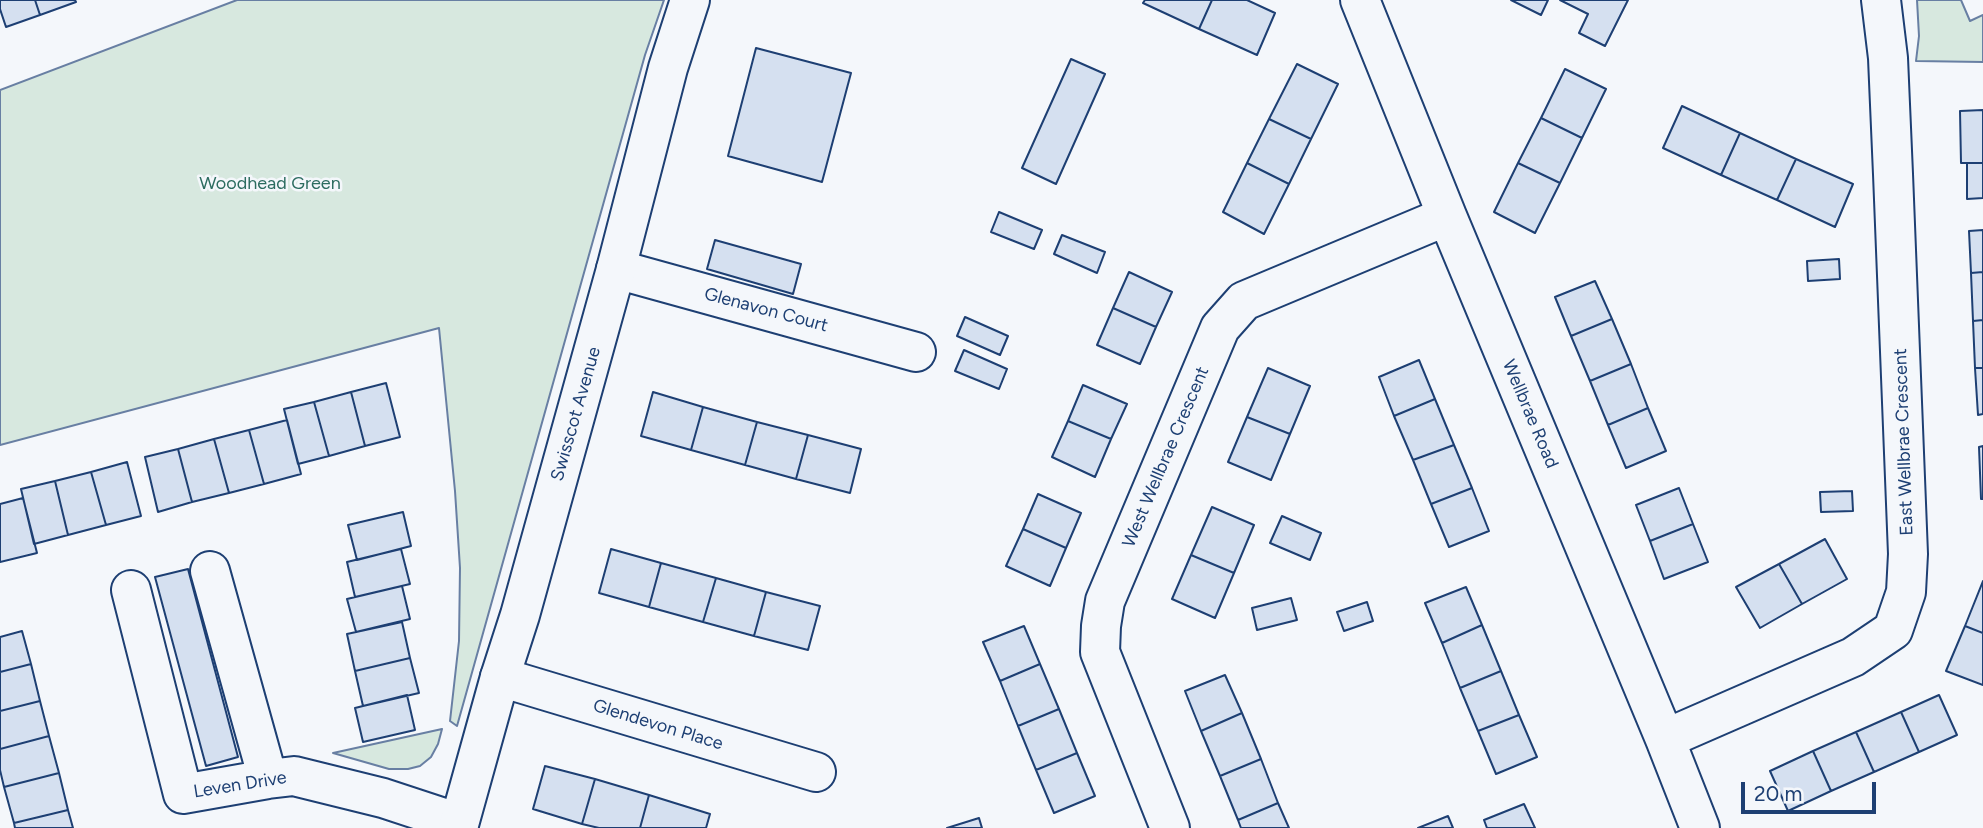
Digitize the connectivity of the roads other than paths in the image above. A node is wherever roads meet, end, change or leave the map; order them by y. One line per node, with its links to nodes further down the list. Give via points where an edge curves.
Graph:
1 (690, 0): 5 (street, Swisscot Avenue)
2 (1360, 0): 4 (street, Wellbrae Road)
3 (1881, 0): 10 (street, East Wellbrae Crescent, via 1894,174 1906,592 1893,630 1853,657)
4 (1447, 216): 10 (street, Wellbrae Road); 14 (street, West Wellbrae Crescent, via 1244,301 1220,328 1105,601 1101,626 1100,652)
5 (616, 268): 6 (street, Glenavon Court); 9 (street, Swisscot Avenue)
6 (916, 352)
7 (210, 571): 12 (street)
8 (131, 590): 12 (street, Leven Drive, via 183,794)
9 (500, 677): 11 (street, Glendevon Place); 13 (street, Swisscot Avenue)
10 (1665, 738): 15 (street, Wellbrae Road)
11 (816, 772)
12 (268, 779): 13 (street, Leven Drive, via 294,776 383,798)
13 (458, 825)
14 (1170, 828)
15 (1700, 828)

